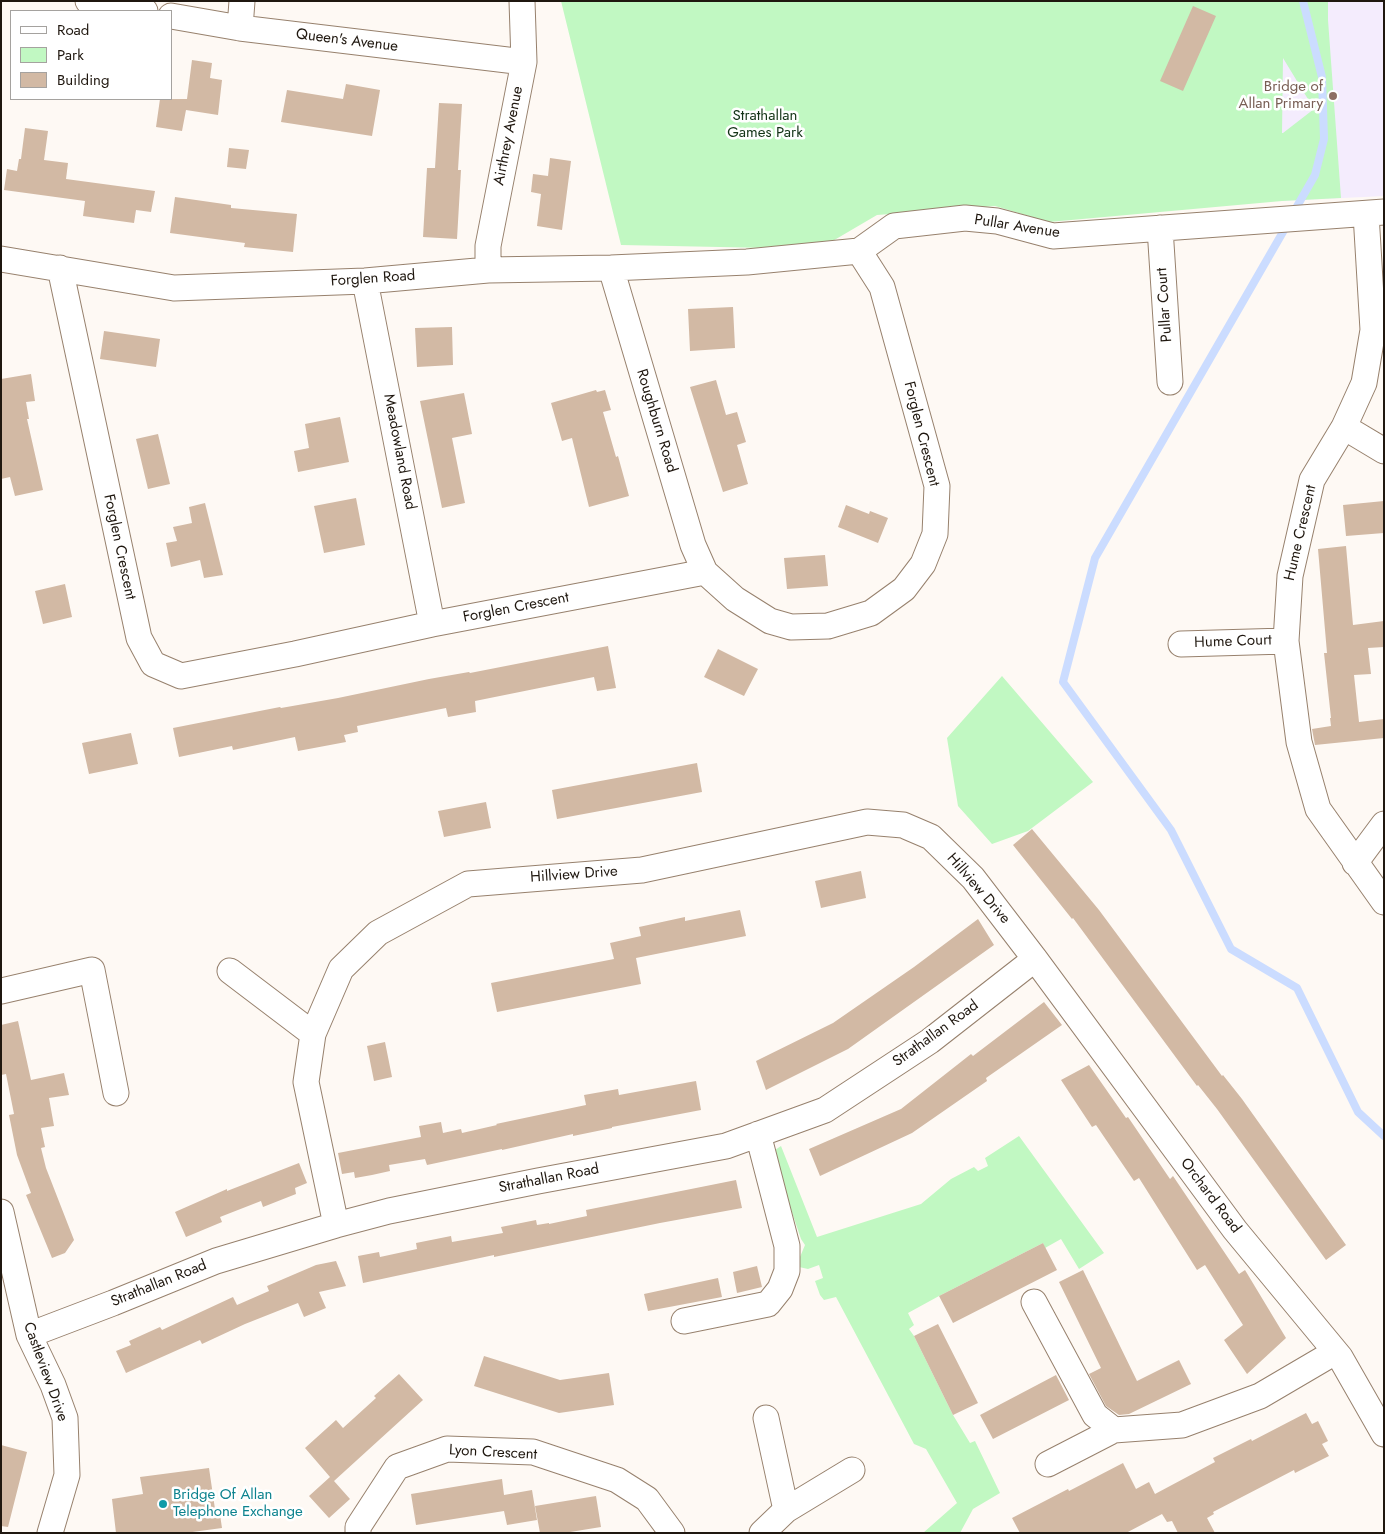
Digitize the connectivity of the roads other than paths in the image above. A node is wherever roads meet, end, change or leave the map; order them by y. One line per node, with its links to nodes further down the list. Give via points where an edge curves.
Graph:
1 (88, 1): 4 (street)
2 (242, 1): 6 (street)
3 (522, 1): 7 (street, Airthrey Avenue)
4 (139, 10)
5 (172, 16): 6 (street, Queen's Avenue)
6 (240, 28): 7 (street, Queen's Avenue)
7 (524, 62): 15 (street, Airthrey Avenue, via 488,246)
8 (1375, 213): 9 (street, Pullar Avenue); 18 (street, Hume Crescent, via 1373,330 1364,383)
9 (1160, 228): 10 (street, Pullar Avenue, via 1053,236 998,221 965,218 894,226); 17 (street, Pullar Court)
10 (859, 251): 12 (street, Pullar Avenue); 20 (street, Forglen Crescent, via 882,287 937,486 935,534 923,564 904,589 871,613 828,626 791,627 770,622 735,600)
11 (1, 259): 13 (street, Forglen Road)
12 (748, 262): 14 (street, Forglen Road)
13 (60, 268): 16 (street, Forglen Road, via 174,288); 21 (street, Forglen Crescent, via 139,638 153,664 181,676)
14 (611, 268): 15 (street, Forglen Road); 20 (street, Roughburn Road, via 693,545)
15 (488, 270): 16 (street, Forglen Road)
16 (366, 281): 21 (street, Meadowland Road)
17 (1170, 382)
18 (1344, 427): 19 (street); 22 (street, Hume Crescent, via 1312,480 1290,576)
19 (1384, 451)
20 (705, 572): 21 (street, Forglen Crescent)
21 (432, 624)
22 (1286, 641): 23 (street, Hume Court); 25 (street, Hume Crescent, via 1298,742 1318,809)
23 (1180, 644)
24 (1384, 824): 25 (street)
25 (1355, 863): 26 (street, Hume Crescent)
26 (1384, 902)
27 (1035, 958): 30 (street, Hillview Drive, via 973,878 931,837 903,825 867,822 642,870 468,884 378,933 353,957 341,970); 32 (street, Strathallan Road, via 930,1041 825,1110); 38 (street, Orchard Road, via 1235,1230)
28 (230, 971): 30 (street)
29 (1, 991): 31 (street, via 92,970)
30 (313, 1034): 34 (street, Hillview Drive, via 306,1082)
31 (116, 1093)
32 (758, 1134): 34 (street, Strathallan Road, via 726,1146 510,1186); 36 (street, via 788,1246 787,1271 780,1289 768,1304)
33 (1, 1212): 37 (street, Castleview Drive)
34 (336, 1225): 37 (street, Strathallan Road, via 216,1261)
35 (1034, 1302): 40 (street, via 1094,1415)
36 (684, 1321)
37 (29, 1335): 45 (street, Castleview Drive, via 65,1418 66,1475)
38 (1335, 1352): 40 (street, via 1260,1396 1182,1425); 41 (street, Orchard Road)
39 (766, 1418): 44 (street)
40 (1114, 1430): 42 (street)
41 (1384, 1434)
42 (1048, 1464)
43 (852, 1470): 44 (street)
44 (786, 1510): 48 (street)
45 (50, 1533)
46 (358, 1533): 47 (street, Lyon Crescent, via 358,1527 398,1467 447,1449 533,1452 617,1480 647,1499)
47 (672, 1533)
48 (762, 1533)

